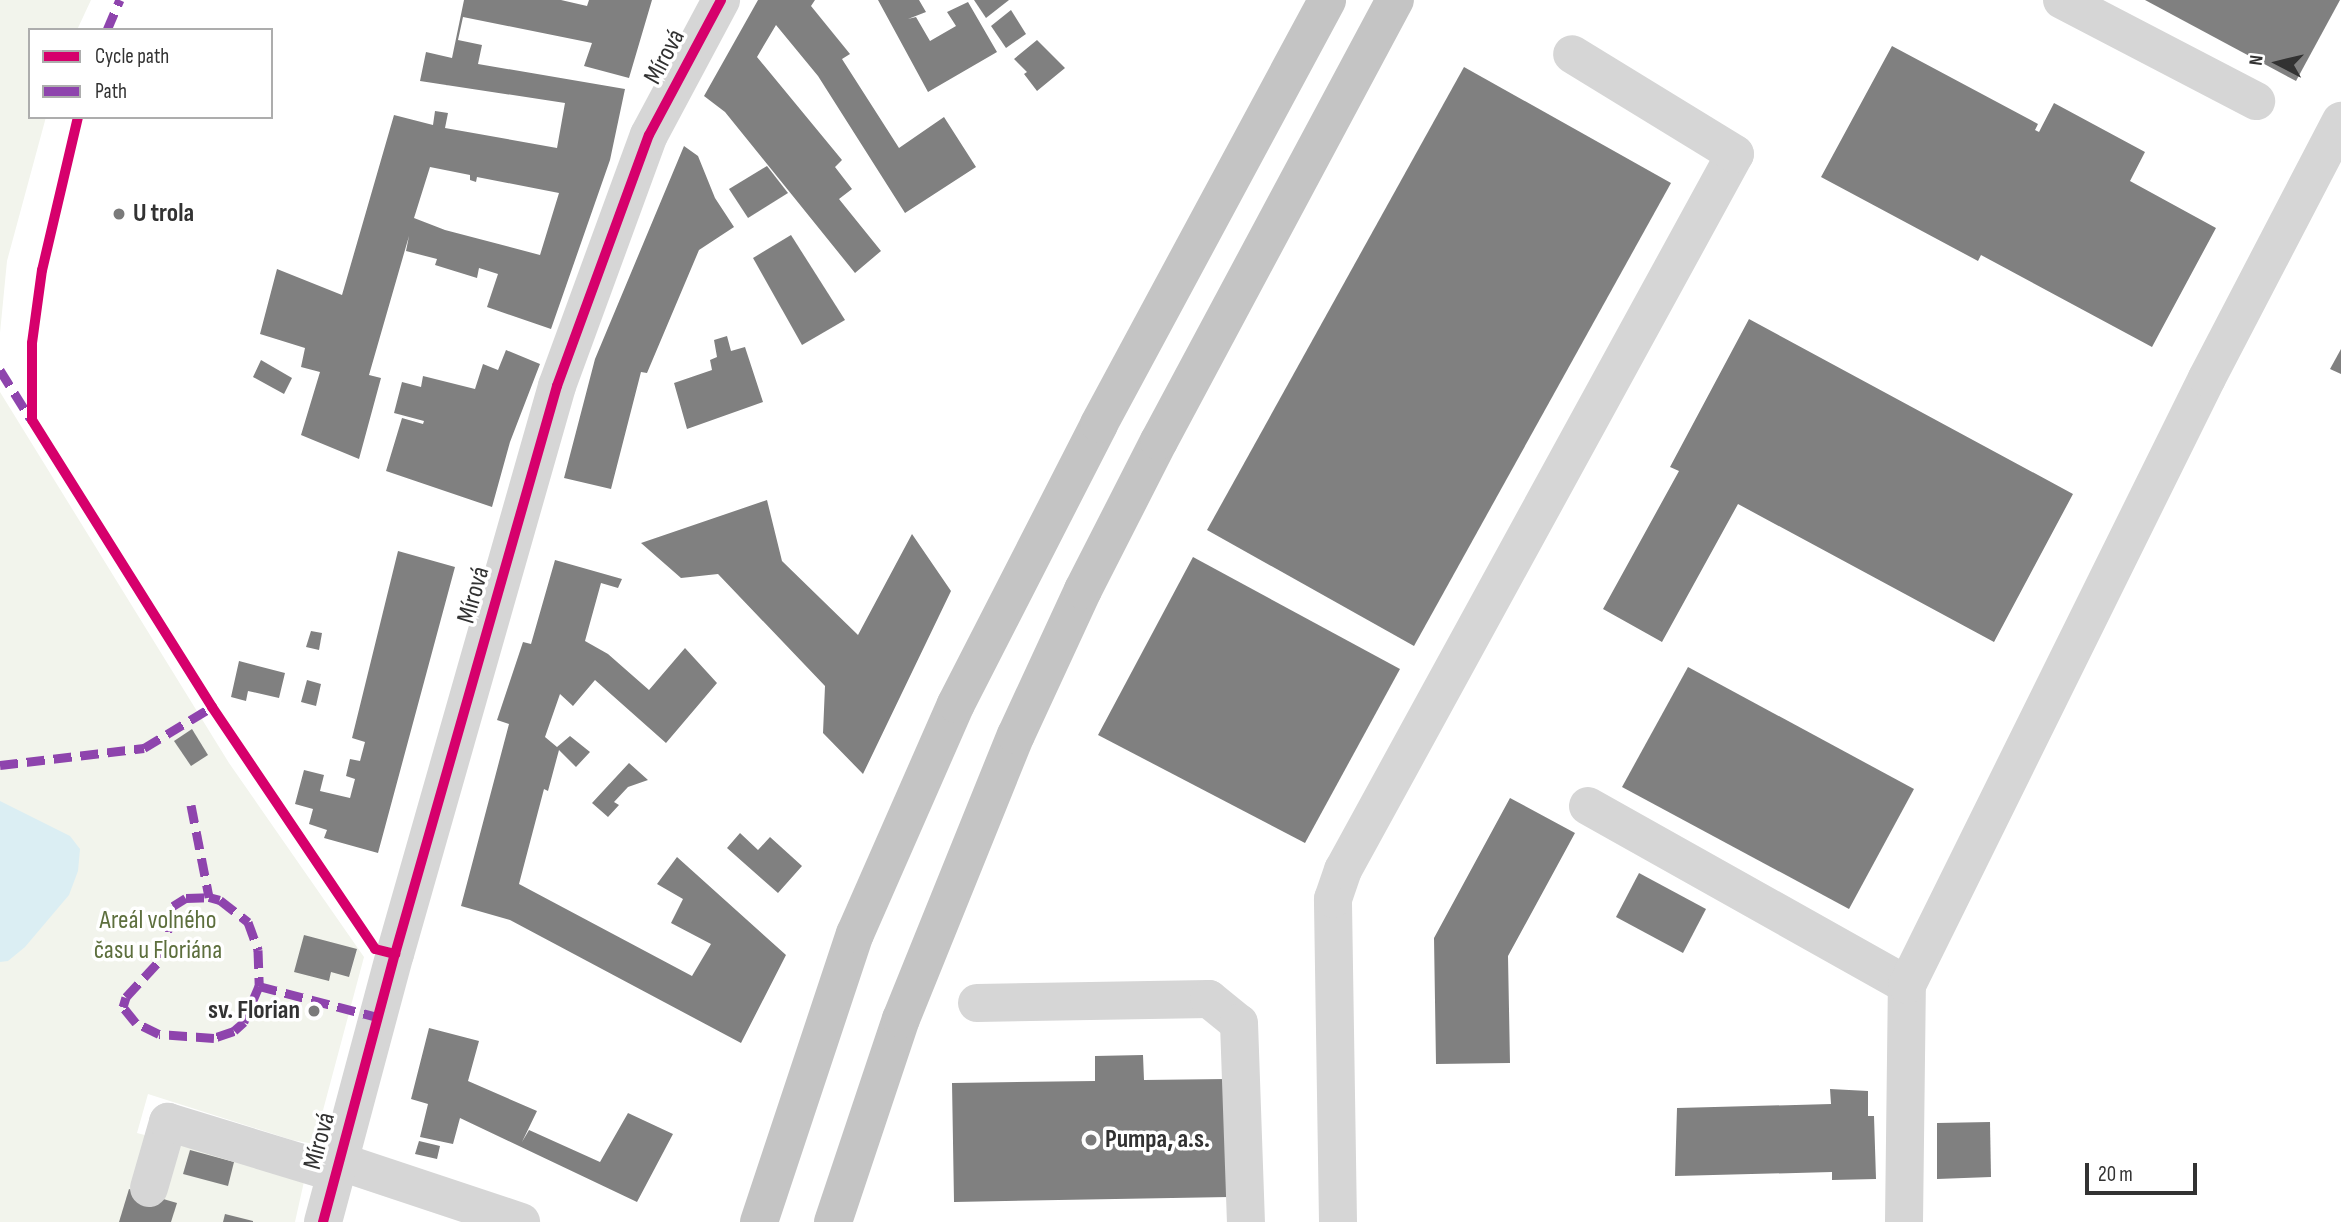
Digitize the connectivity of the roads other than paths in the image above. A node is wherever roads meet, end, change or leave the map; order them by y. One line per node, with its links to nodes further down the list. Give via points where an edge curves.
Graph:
1 (721, 0): 11 (street, Mírová, via 649,135 558,386)
2 (1327, 0): 15 (highway, via 1099,424 956,704 856,934)
3 (1395, 0): 16 (highway, via 1152,453 1016,734 901,1019)
4 (2062, 0): 6 (street)
5 (1572, 54): 18 (street, via 1735,154 1343,870 1333,899)
6 (2256, 101)
7 (2341, 121): 9 (street, via 2207,378)
8 (1588, 806): 9 (street)
9 (1907, 985): 19 (street)
10 (976, 1003): 17 (street, via 1209,999 1239,1023)
11 (337, 1167): 12 (street, via 168,1122); 13 (street, Mírová); 14 (street)
12 (149, 1188)
13 (323, 1222)
14 (522, 1222)
15 (759, 1222)
16 (833, 1222)
17 (1246, 1222)
18 (1338, 1222)
19 (1904, 1222)

